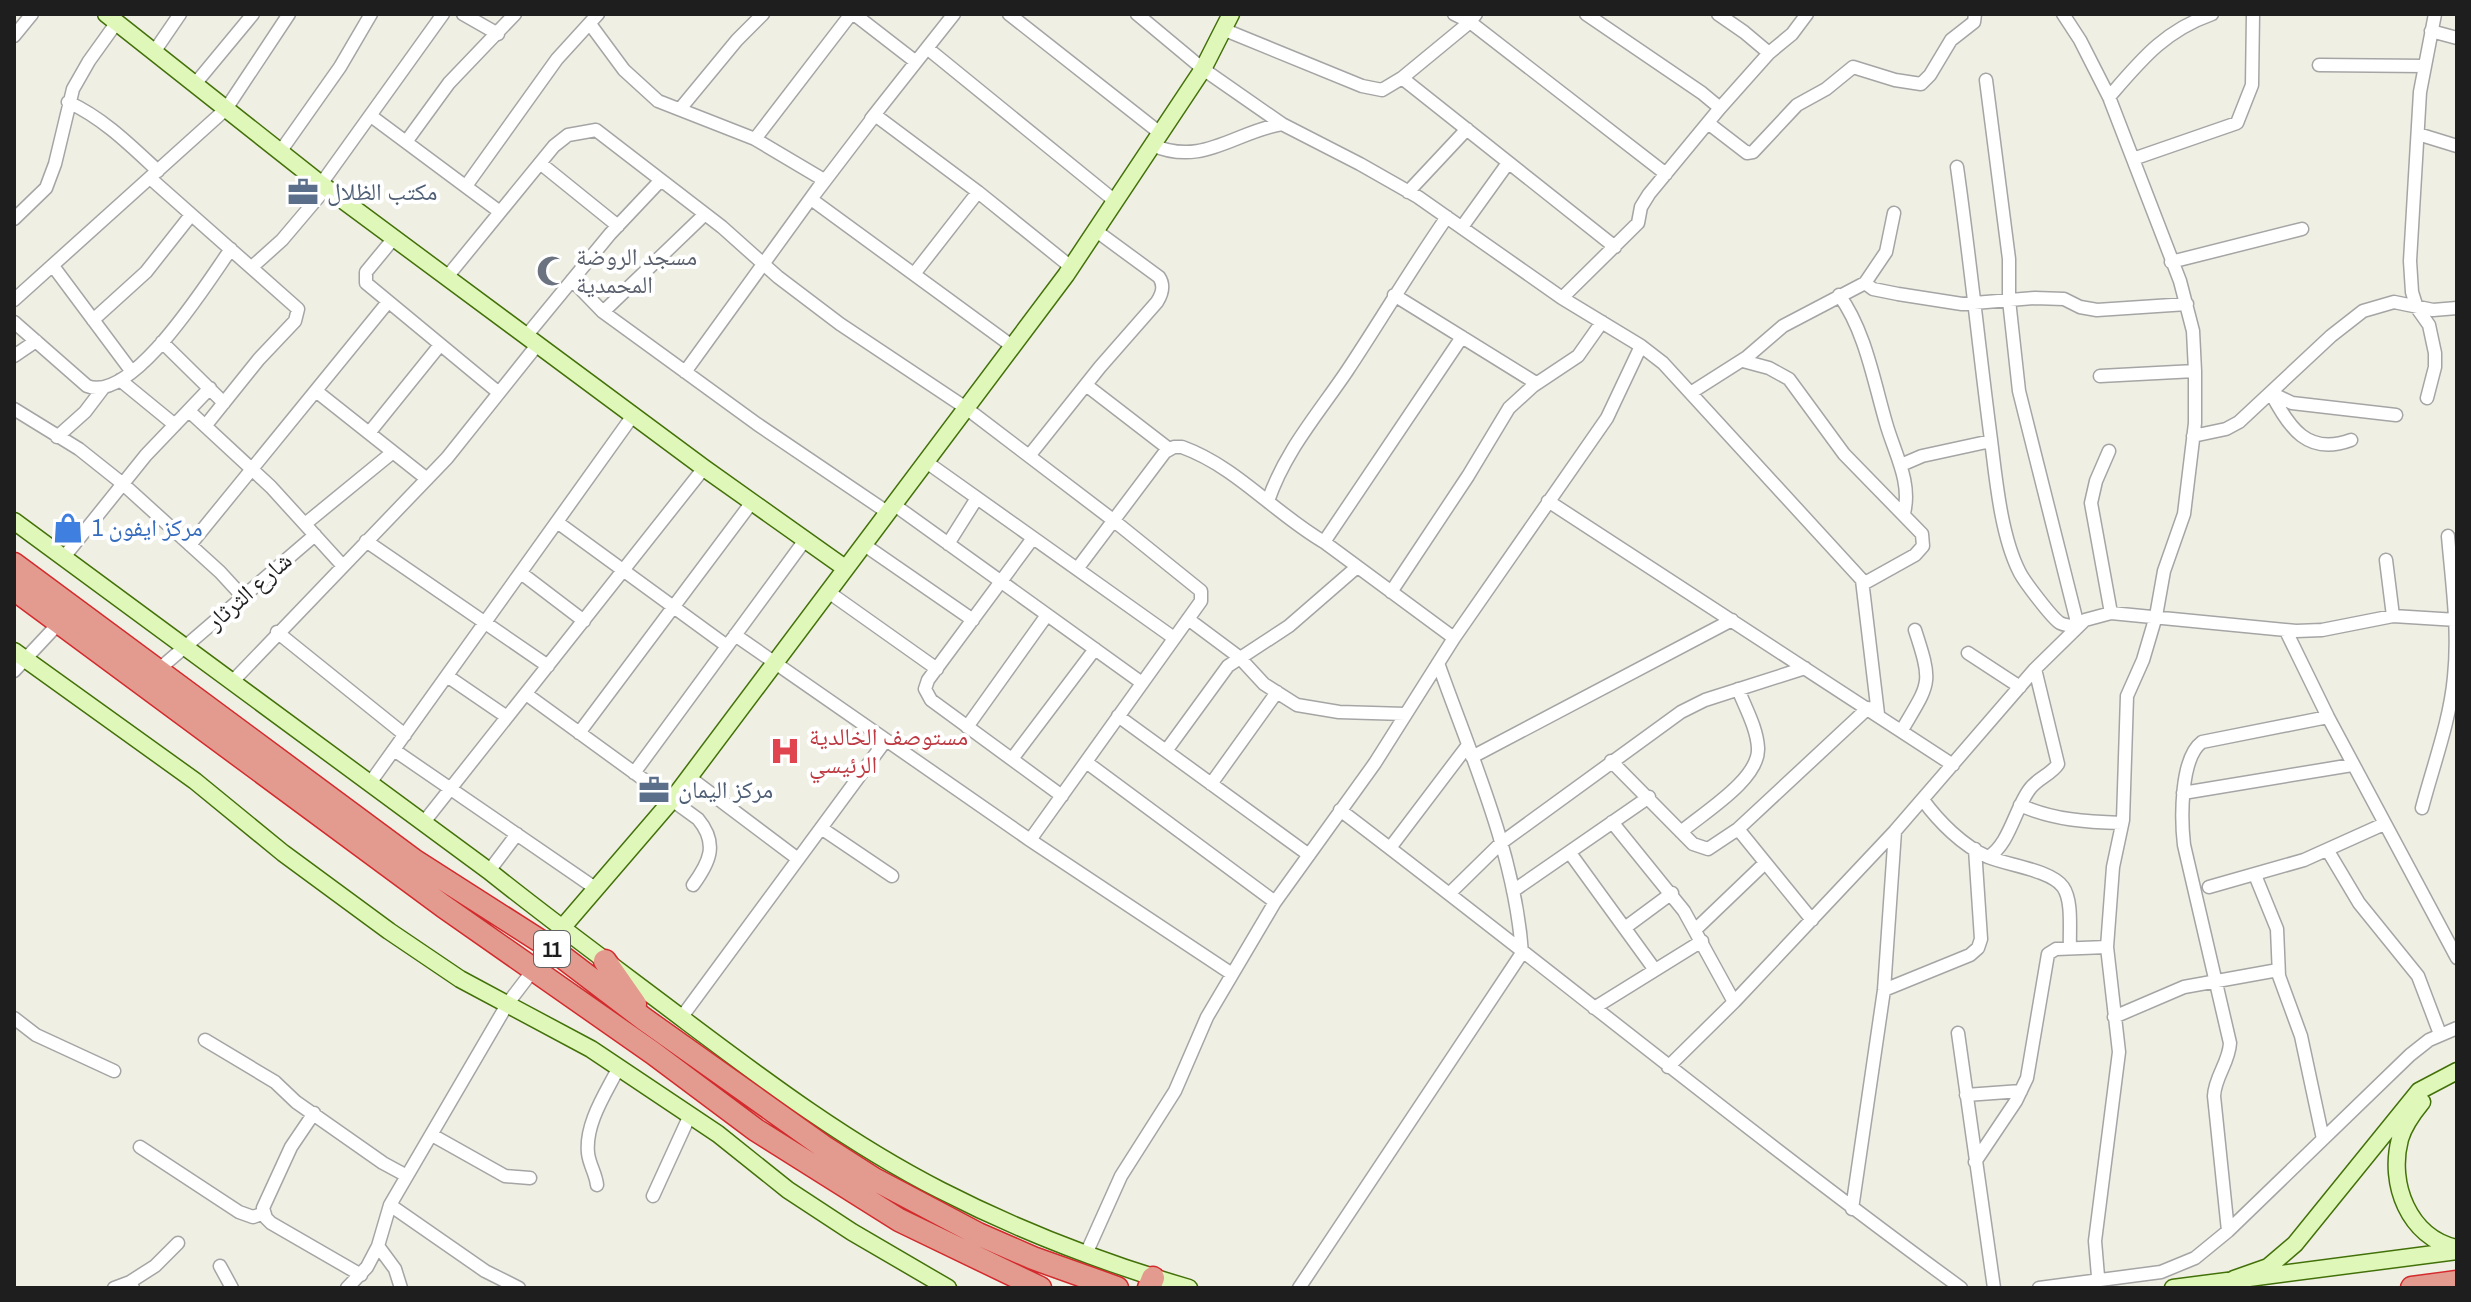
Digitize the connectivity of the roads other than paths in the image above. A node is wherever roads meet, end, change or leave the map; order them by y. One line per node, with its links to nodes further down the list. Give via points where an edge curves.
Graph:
1 (32, 14): 29 (street)
2 (180, 14): 32 (street)
3 (253, 14): 40 (street)
4 (289, 14): 44 (street)
5 (371, 14): 56 (street)
6 (443, 14): 47 (street)
7 (463, 14): 28 (street)
8 (515, 14): 28 (street)
9 (763, 14): 45 (street)
10 (853, 14): 34 (street); 52 (street)
11 (954, 14): 31 (street)
12 (1009, 14): 53 (street)
13 (1137, 14): 37 (street)
14 (1454, 14): 24 (street)
15 (1586, 14): 43 (street)
16 (1718, 14): 33 (street)
17 (1807, 14): 33 (street)
18 (1975, 14): 48 (street, via 1974,22 1951,40 1921,84 1853,67 1797,105 1753,152 1741,152)
19 (2063, 14): 41 (street)
20 (2212, 14): 41 (street, via 2171,33)
21 (2253, 14): 57 (street, via 2252,85 2237,123)
22 (2435, 14): 27 (street)
23 (112, 17): 32 (main road); 42 (street)
24 (1473, 18): 38 (street); 61 (street)
25 (594, 19): 45 (street, via 639,86); 66 (street, via 557,59)
26 (1228, 22): 37 (main road); 38 (street, via 1362,86 1382,90)
27 (2431, 31): 30 (street); 36 (street)
28 (498, 34): 54 (street, via 449,83)
29 (14, 36)
30 (2457, 38)
31 (927, 48): 34 (street); 70 (street)
32 (154, 52): 40 (main road)
33 (1769, 53): 43 (street)
34 (916, 62): 46 (street)
35 (2319, 65): 36 (street)
36 (2425, 66): 51 (street)
37 (1203, 69): 49 (street); 53 (main road)
38 (1402, 78): 50 (street)
39 (1986, 80): 97 (street, via 2009,259)
40 (195, 84): 44 (main road)
41 (2109, 97): 57 (street)
42 (68, 102): 62 (street, via 124,139); 76 (street, via 50,179)
43 (1720, 108): 48 (street)
44 (226, 109): 56 (main road); 62 (street)
45 (680, 109): 52 (street)
46 (875, 115): 63 (street); 67 (street); 69 (street)
47 (371, 116): 54 (street); 65 (street)
48 (1708, 123): 61 (street)
49 (1282, 124): 53 (street, via 1196,153 1176,152); 68 (street)
50 (1467, 129): 59 (street); 68 (street)
51 (2418, 134): 55 (street); 101 (street, via 2410,261)
52 (755, 139): 63 (street)
53 (1156, 139): 70 (main road)
54 (406, 142): 66 (street)
55 (2457, 146)
56 (280, 152): 65 (main road)
57 (2133, 159): 84 (street)
58 (540, 163): 64 (street, via 561,139 596,130); 71 (street); 77 (street)
59 (1508, 163): 78 (street); 82 (street)
60 (1957, 167): 100 (street)
61 (1666, 174): 82 (street, via 1641,207 1638,223)
62 (154, 175): 73 (street); 86 (street)
63 (824, 180): 69 (street)
64 (660, 181): 74 (street); 77 (street)
65 (324, 186): 81 (main road); 87 (street, via 282,240)
66 (466, 186): 71 (street)
67 (978, 192): 88 (street); 89 (street)
68 (1408, 192): 75 (street)
69 (811, 199): 85 (street); 89 (street)
70 (1115, 201): 80 (main road)
71 (500, 212): 90 (street)
72 (1894, 213): 92 (street, via 1886,252)
73 (191, 215): 83 (street); 104 (street, via 146,272)
74 (704, 215): 85 (street); 103 (street)
75 (1447, 217): 78 (street); 93 (street)
76 (14, 219)
77 (618, 226): 91 (street)
78 (1462, 227): 95 (street)
79 (2302, 229): 84 (street)
80 (1095, 230): 88 (main road); 122 (street, via 1159,277 1163,287 1157,302)
81 (394, 238): 90 (main road); 98 (street, via 364,275 369,288)
82 (1615, 247): 95 (street)
83 (231, 249): 87 (street); 110 (street)
84 (2171, 262): 99 (street)
85 (765, 265): 118 (street); 131 (street, via 840,324)
86 (53, 266): 96 (street); 104 (street)
87 (252, 267): 130 (street, via 294,304 298,317)
88 (1071, 267): 112 (main road)
89 (914, 274): 112 (street)
90 (447, 277): 108 (main road)
91 (572, 280): 103 (street); 108 (street)
92 (1865, 283): 94 (street); 100 (street, via 1898,294)
93 (1394, 295): 107 (street); 155 (street, via 1297,440)
94 (1839, 295): 115 (street, via 1783,326); 149 (street, via 1868,360)
95 (1562, 298): 106 (street)
96 (14, 300)
97 (2009, 300): 99 (street, via 2064,299 2097,310); 100 (street); 200 (street, via 2019,391)
98 (388, 302): 111 (street); 125 (street)
99 (2187, 304): 116 (street)
100 (1976, 305): 143 (street)
101 (2417, 308): 102 (street); 128 (street, via 2394,302 2363,311); 129 (street, via 2429,325 2435,353)
102 (2457, 308)
103 (603, 312): 118 (street)
104 (93, 320): 117 (street)
105 (14, 322): 109 (street)
106 (1602, 322): 113 (street); 121 (street, via 1578,356)
107 (1462, 337): 121 (street); 169 (street)
108 (532, 340): 127 (street); 134 (main road)
109 (36, 341): 114 (street); 123 (street, via 87,386)
110 (162, 342): 117 (street); 124 (street)
111 (440, 345): 127 (street); 139 (street)
112 (1012, 346): 131 (main road)
113 (1641, 346): 126 (street); 156 (street, via 1607,418)
114 (14, 356)
115 (1743, 361): 126 (street); 159 (street, via 1789,379 1844,454)
116 (2195, 371): 119 (street); 140 (street)
117 (132, 372): 120 (street)
118 (685, 372): 158 (street)
119 (2100, 376)
120 (120, 380): 123 (street); 136 (street)
121 (1536, 383): 186 (street, via 1509,408)
122 (1086, 385): 144 (street); 147 (street)
123 (104, 387): 141 (street)
124 (210, 388): 130 (street); 132 (street)
125 (316, 391): 139 (street); 151 (street)
126 (1692, 392): 183 (street)
127 (499, 393): 152 (street)
128 (2271, 393): 135 (street, via 2292,403); 140 (street, via 2232,426); 142 (street, via 2295,430 2312,443)
129 (2427, 398)
130 (224, 403): 137 (street)
131 (966, 408): 147 (street); 148 (main road)
132 (189, 411): 136 (street); 137 (street)
133 (19, 413): 138 (street); 141 (street)
134 (634, 414): 150 (main road); 162 (street)
135 (2396, 415)
136 (175, 425): 153 (street)
137 (206, 425): 151 (street)
138 (14, 428)
139 (369, 433): 146 (street)
140 (2193, 436): 191 (street, via 2184,514 2164,571)
141 (57, 437): 153 (street)
142 (2351, 440)
143 (1991, 441): 149 (street); 200 (street, via 2019,572 2054,618)
144 (1169, 449): 155 (street, via 1187,448 1233,473); 160 (street)
145 (2109, 451): 189 (street, via 2091,503)
146 (393, 452): 152 (street); 163 (street)
147 (1029, 456): 160 (street)
148 (925, 461): 154 (street); 158 (main road)
149 (1901, 465): 159 (street)
150 (704, 468): 157 (main road); 180 (street)
151 (253, 469): 163 (street); 172 (street)
152 (427, 479): 168 (street)
153 (123, 484): 172 (street); 173 (street)
154 (977, 498): 166 (street); 171 (street)
155 (1268, 501): 169 (street)
156 (1548, 501): 195 (street); 205 (street)
157 (752, 502): 167 (main road); 188 (street)
158 (890, 508): 170 (main road); 171 (street)
159 (1904, 513): 183 (street, via 1922,534 1921,549)
160 (1113, 520): 179 (street); 193 (street, via 1201,591 1201,601)
161 (14, 521): 173 (main road)
162 (557, 522): 180 (street); 181 (street)
163 (305, 524): 164 (street)
164 (315, 535): 176 (street); 187 (street, شارع الثرثار)
165 (2448, 536): 196 (street)
166 (1033, 538): 179 (street); 182 (street)
167 (805, 540): 178 (main road); 206 (street)
168 (366, 541): 176 (street); 199 (street)
169 (1324, 542): 177 (street)
170 (863, 544): 178 (main road); 194 (street)
171 (948, 544): 182 (street)
172 (190, 545): 187 (street)
173 (64, 557): 207 (main road)
174 (2386, 560): 192 (street)
175 (14, 564): 218 (highway, 11)
176 (342, 565): 203 (street)
177 (1357, 567): 186 (street); 210 (street, via 1289,626)
178 (845, 568): 185 (main road)
179 (1077, 569): 204 (street)
180 (624, 570): 188 (street); 197 (street)
181 (521, 573): 197 (street); 199 (street)
182 (1001, 581): 190 (street); 194 (street)
183 (1863, 584): 226 (street)
184 (14, 589): 198 (highway, 11)
185 (827, 591): 212 (main road); 216 (street)
186 (1391, 592): 205 (street)
187 (243, 597): 207 (street, شارع الثرثار)
188 (674, 606): 206 (street); 233 (street)
189 (2111, 613): 191 (street); 200 (street)
190 (1047, 615): 208 (street); 231 (street)
191 (2156, 616): 202 (street); 259 (street, via 2127,696)
192 (2393, 616): 196 (street); 202 (street, via 2322,630)
193 (1188, 619): 204 (street); 210 (street)
194 (973, 620): 216 (street)
195 (1732, 620): 215 (street); 238 (street)
196 (2456, 620): 255 (street, via 2452,691)
197 (584, 621): 214 (street)
198 (59, 623): 211 (street); 295 (highway, 11)
199 (485, 623): 214 (street); 219 (street)
200 (2078, 626): 217 (street)
201 (1915, 630): 232 (street, via 1927,683)
202 (2286, 631): 230 (street)
203 (277, 632): 220 (street); 234 (street)
204 (1174, 638): 221 (street)
205 (1454, 638): 213 (street)
206 (731, 640): 212 (street); 244 (street)
207 (183, 646): 218 (street, شارع الثرثار); 220 (main road)
208 (1095, 649): 221 (street); 239 (street)
209 (1968, 653): 222 (street)
210 (1239, 657): 224 (street); 237 (street)
211 (18, 660): 302 (main road, via 195,781 389,931 460,979)
212 (774, 662): 235 (street); 245 (main road)
213 (1438, 663): 227 (street); 238 (street)
214 (548, 666): 225 (street)
215 (1805, 668): 223 (street); 226 (street)
216 (937, 669): 231 (street, via 926,685 927,695)
217 (2035, 669): 222 (street); 254 (street, via 2058,764 2032,784)
218 (158, 670): 307 (highway, 11, via 415,861 548,946)
219 (447, 676): 229 (street); 234 (street)
220 (232, 682): 246 (main road)
221 (1142, 683): 228 (street)
222 (2020, 687): 242 (street)
223 (1738, 689): 240 (street, via 1681,712); 264 (street, via 1757,740 1755,764 1746,778)
224 (1277, 692): 227 (street, via 1313,709); 247 (street)
225 (526, 694): 229 (street); 233 (street)
226 (1873, 711): 232 (street); 262 (street)
227 (1405, 714): 256 (street)
228 (1118, 716): 237 (street); 241 (street)
229 (507, 717): 248 (street)
230 (2328, 717): 243 (street); 249 (street, via 2202,742 2192,753)
231 (967, 727): 239 (street)
232 (1902, 730): 242 (street)
233 (579, 733): 244 (street)
234 (405, 735): 236 (street)
235 (886, 740): 261 (street); 266 (street)
236 (394, 750): 246 (street); 248 (street)
237 (1166, 751): 247 (street)
238 (1470, 751): 267 (street); 268 (street)
239 (1012, 759): 250 (street)
240 (1611, 761): 251 (street); 267 (street)
241 (1086, 762): 250 (street); 285 (street)
242 (1953, 765): 253 (street)
243 (2352, 765): 249 (street); 260 (street)
244 (634, 773): 252 (street)
245 (689, 777): 252 (main road); 274 (street)
246 (370, 783): 257 (main road)
247 (1211, 784): 272 (street)
248 (451, 789): 257 (street); 265 (street)
249 (2183, 793): 299 (street, via 2184,845)
250 (1062, 796): 266 (street)
251 (1649, 797): 258 (street); 264 (street)
252 (672, 800): 279 (street, via 707,832 710,858); 281 (main road)
253 (1923, 800): 263 (street); 269 (street)
254 (2020, 805): 259 (street, via 2051,816); 273 (street)
255 (2422, 808)
256 (1340, 810): 268 (street); 272 (street)
257 (424, 822): 276 (main road)
258 (1612, 822): 271 (street); 284 (street)
259 (2122, 823): 290 (street)
260 (2384, 824): 270 (street); 293 (street)
261 (821, 828): 274 (street); 278 (street)
262 (1738, 829): 264 (street, via 1704,849); 275 (street)
263 (1895, 831): 286 (street); 300 (street)
264 (1681, 832)
265 (517, 834): 276 (street); 281 (street)
266 (1030, 840): 298 (street)
267 (1501, 843): 282 (street); 283 (street)
268 (1390, 848): 283 (street)
269 (1975, 849): 273 (street); 300 (street, via 1978,948)
270 (2328, 851): 277 (street); 310 (street, via 2359,903 2418,976)
271 (1570, 853): 282 (street); 287 (street)
272 (1309, 855): 285 (street)
273 (1988, 857): 291 (street, via 2061,884 2067,895)
274 (798, 859): 306 (street)
275 (1765, 863): 286 (street); 289 (street)
276 (489, 871): 288 (main road)
277 (2255, 875): 280 (street); 297 (street, via 2277,929)
278 (892, 876)
279 (693, 885)
280 (2209, 887)
281 (595, 888): 288 (main road)
282 (1513, 891): 292 (street)
283 (1450, 893): 292 (street)
284 (1672, 893): 287 (street); 289 (street)
285 (1275, 902): 298 (street)
286 (1812, 920): 301 (street)
287 (1626, 927): 296 (street)
288 (562, 928): 294 (main road)
289 (1698, 935): 296 (street); 301 (street)
290 (2107, 947): 291 (street); 304 (street)
291 (2070, 948): 316 (street, via 2052,951 2046,959 2031,1064)
292 (1522, 953): 303 (street); 354 (street)
293 (2457, 958)
294 (605, 961): 306 (main road); 307 (highway)
295 (534, 969): 302 (street); 325 (highway, 11)
296 (1655, 970): 303 (street)
297 (2278, 970): 299 (street); 321 (street, via 2301,1036)
298 (1232, 974): 337 (street, via 1175,1091 1121,1176)
299 (2215, 981): 304 (street, via 2169,991); 333 (street, via 2230,1043 2214,1096)
300 (1884, 990): 331 (street)
301 (1734, 1002): 313 (street)
302 (508, 1003): 312 (main road); 320 (street)
303 (1594, 1008): 313 (street)
304 (2114, 1017): 343 (street, via 2119,1052 2095,1241)
305 (14, 1018): 314 (street, via 36,1035)
306 (681, 1018): 337 (main road, via 888,1161 991,1215)
307 (644, 1019): 323 (highway, 11)
308 (2457, 1028): 310 (street)
309 (1958, 1033): 317 (street)
310 (2440, 1034): 321 (street, via 2410,1055)
311 (205, 1040): 318 (street, via 275,1082)
312 (619, 1067): 319 (main road); 328 (street, via 588,1142)
313 (1668, 1067): 331 (street)
314 (114, 1071)
315 (2451, 1074): 336 (main road, via 2421,1102 2401,1137 2396,1159 2397,1181 2415,1222 2442,1245); 340 (main road, via 2408,1102 2295,1244 2268,1267)
316 (2021, 1091): 317 (street); 324 (street)
317 (1966, 1095): 324 (street)
318 (314, 1113): 326 (street); 332 (street, via 291,1147)
319 (690, 1115): 329 (street); 350 (main road, via 788,1190)
320 (432, 1135): 326 (street); 327 (street, via 505,1176)
321 (2323, 1139): 333 (street)
322 (140, 1147): 332 (street, via 239,1212 253,1217)
323 (824, 1147): 325 (highway); 352 (highway, 11, via 978,1234)
324 (1975, 1162): 356 (street)
325 (810, 1165): 351 (highway, 11, via 911,1226)
326 (407, 1176): 330 (street)
327 (530, 1178)
328 (597, 1185)
329 (653, 1196)
330 (390, 1205): 335 (street); 349 (street, via 485,1271)
331 (1852, 1209): 355 (street)
332 (264, 1213): 339 (street, via 271,1223)
333 (2228, 1231): 343 (street, via 2173,1269)
334 (178, 1243): 344 (street)
335 (378, 1246): 339 (street); 348 (street)
336 (2457, 1249): 340 (main road)
337 (1086, 1254): 342 (main road)
338 (220, 1266): 346 (street)
339 (361, 1275): 347 (street)
340 (2234, 1279): 358 (main road)
341 (2457, 1282): 359 (highway)
342 (1151, 1283): 353 (main road)
343 (2098, 1284): 357 (street)
344 (132, 1285): 345 (street)
345 (114, 1288)
346 (232, 1288)
347 (347, 1288)
348 (401, 1288)
349 (519, 1288)
350 (948, 1288)
351 (1040, 1288)
352 (1117, 1288)
353 (1189, 1288)
354 (1299, 1288)
355 (1961, 1288)
356 (1994, 1288)
357 (2039, 1288)
358 (2173, 1288)
359 (2412, 1288)

